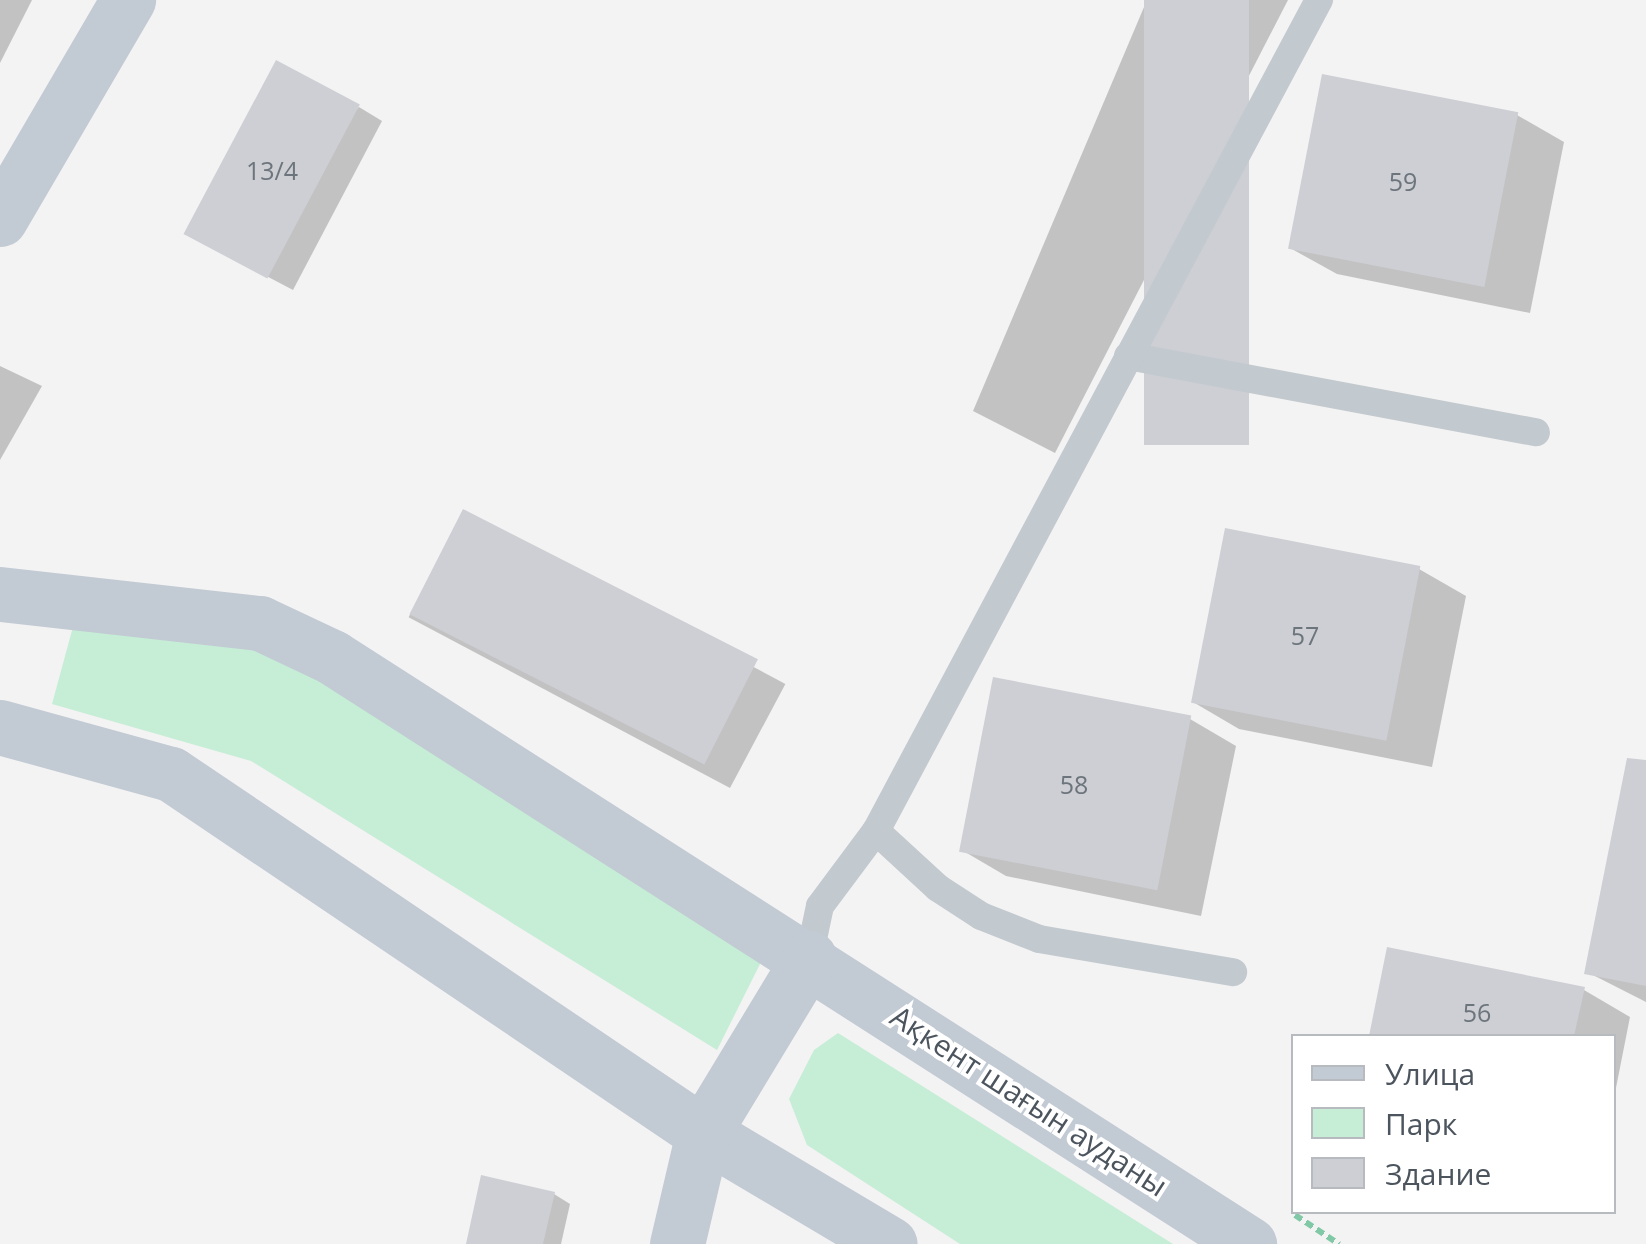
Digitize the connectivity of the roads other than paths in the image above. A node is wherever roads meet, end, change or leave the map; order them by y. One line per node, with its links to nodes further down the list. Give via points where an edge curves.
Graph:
1 (128, 0): 3 (street)
2 (1319, 0): 4 (lane)
3 (0, 218)
4 (1128, 356): 5 (lane); 8 (lane)
5 (1536, 432)
6 (0, 594): 9 (street, Ақкент шағын ауданы, via 260,623 332,657)
7 (0, 726): 11 (street, via 171,774)
8 (876, 832): 9 (lane, via 820,906); 10 (lane, via 938,888 1024,934)
9 (809, 958): 11 (street); 14 (street, Ақкент шағын ауданы)
10 (1233, 972)
11 (703, 1133): 12 (street); 13 (street)
12 (676, 1244)
13 (890, 1244)
14 (1250, 1244)

